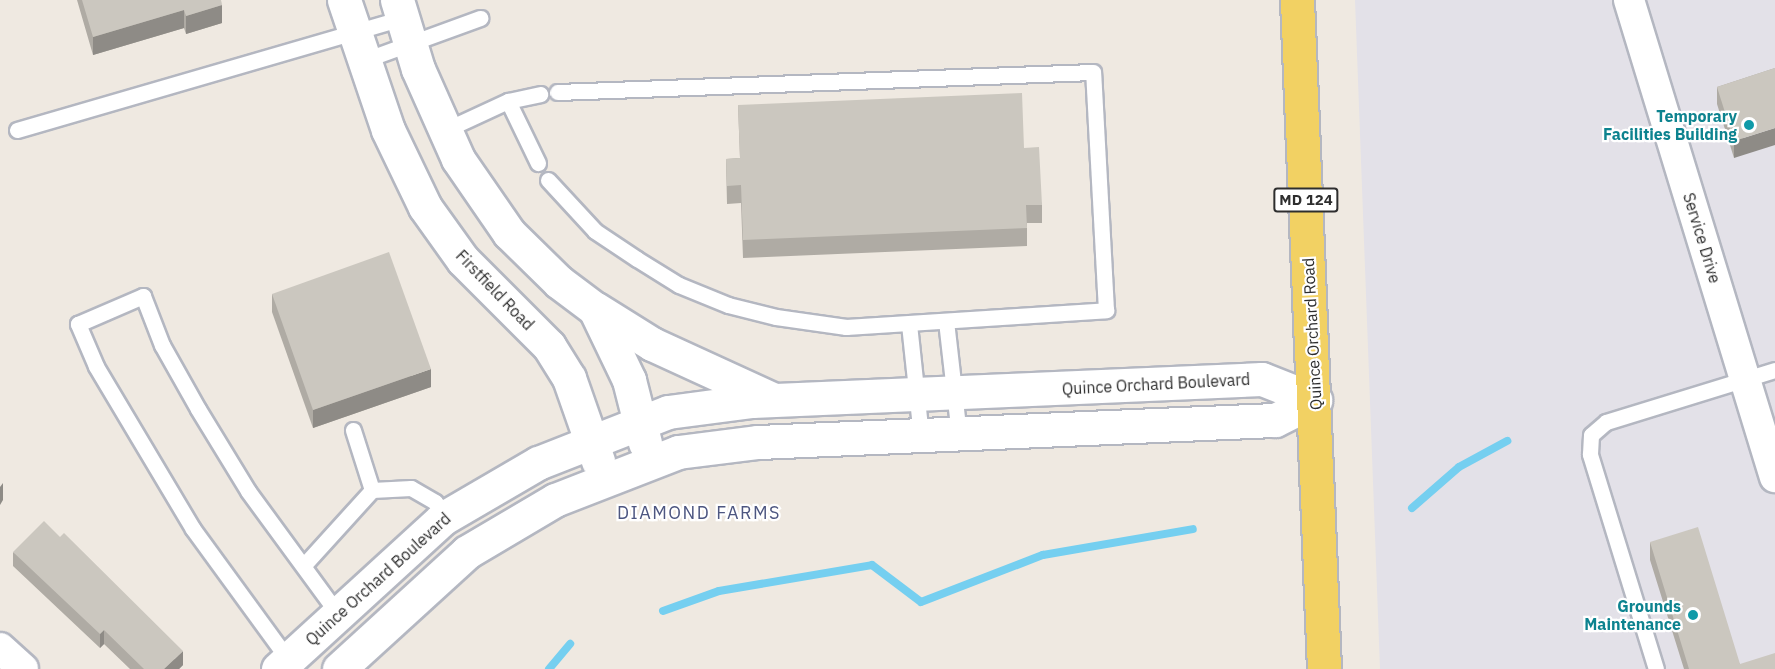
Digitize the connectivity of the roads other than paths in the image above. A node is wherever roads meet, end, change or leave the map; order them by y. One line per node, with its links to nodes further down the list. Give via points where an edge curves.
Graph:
1 (344, 0): 6 (street, Firstfield Road)
2 (1297, 0): 22 (main road, Quince Orchard Road / MD 124)
3 (1629, 0): 18 (street, Service Drive)
4 (480, 18): 5 (lane)
5 (403, 20): 6 (lane); 6 (lane); 11 (street)
6 (358, 48): 10 (lane); 27 (street, Firstfield Road, via 388,130 425,207 464,260 549,346 569,378)
7 (557, 92): 15 (lane, via 1093,72 1106,310)
8 (540, 94): 9 (lane)
9 (508, 101): 11 (lane); 12 (lane)
10 (17, 130)
11 (443, 131): 14 (street, via 476,189 509,232 559,282)
12 (538, 163)
13 (548, 180): 16 (lane, via 595,231 679,285 728,306 808,324)
14 (595, 309): 21 (street, via 652,344); 23 (street, via 629,380)
15 (946, 321): 16 (lane); 19 (lane)
16 (909, 324): 20 (lane)
17 (1775, 370): 18 (lane)
18 (1745, 379): 29 (street, Service Drive); 40 (lane, via 1606,422 1591,435 1590,454)
19 (954, 394): 20 (street, Quince Orchard Boulevard); 22 (street, Quince Orchard Boulevard, via 1262,379); 25 (lane)
20 (916, 396): 21 (street, Quince Orchard Boulevard); 26 (lane)
21 (773, 400): 23 (street, Quince Orchard Boulevard, via 668,412)
22 (1315, 400): 25 (street, via 1275,420); 39 (main road, Quince Orchard Road / MD 124)
23 (638, 423): 27 (street, Quince Orchard Boulevard); 28 (street)
24 (353, 430): 31 (lane)
25 (959, 435): 26 (street)
26 (921, 436): 28 (street, via 758,442 678,452)
27 (592, 440): 30 (street, Firstfield Road); 32 (street, Quince Orchard Boulevard, via 538,463)
28 (652, 462): 30 (street)
29 (1775, 477)
30 (604, 479): 38 (street, via 555,500 466,552)
31 (372, 489): 32 (lane, via 411,488 435,502); 33 (lane)
32 (445, 517): 34 (street, Quince Orchard Boulevard)
33 (304, 565): 34 (lane); 36 (lane, via 248,491 198,408 162,345 143,296 78,324 102,376 193,529)
34 (338, 614): 36 (street, Quince Orchard Boulevard)
35 (0, 648): 37 (street)
36 (287, 666)
37 (23, 669)
38 (339, 669)
39 (1324, 669)
40 (1656, 669)

